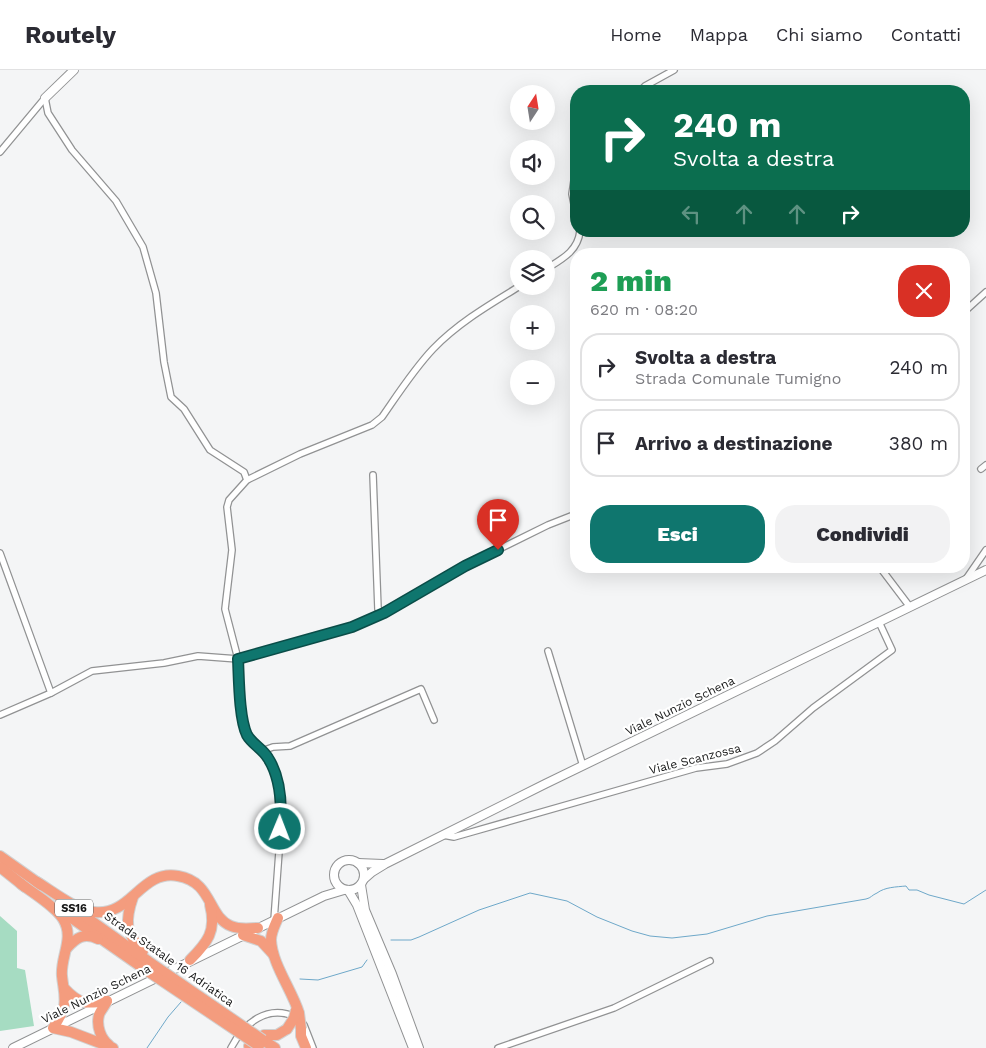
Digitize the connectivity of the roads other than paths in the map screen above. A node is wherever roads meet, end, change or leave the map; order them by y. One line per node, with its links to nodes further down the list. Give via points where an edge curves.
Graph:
1 (74, 70): 4 (street)
2 (674, 70): 3 (street)
3 (646, 85)
4 (45, 98): 5 (street); 12 (street, via 48,113 72,150 116,201 143,247 156,293 171,397 184,409 210,450 244,472)
5 (0, 152)
6 (570, 252): 7 (street)
7 (555, 263)
8 (510, 292): 12 (street, via 476,313 437,345 382,417 372,425)
9 (986, 292): 10 (street)
10 (970, 307)
11 (373, 475): 20 (street, via 378,609)
12 (247, 480): 23 (street, via 229,500 227,508 232,550 225,610)
13 (570, 516): 20 (street, via 465,566)
14 (986, 550): 18 (street)
15 (0, 553): 24 (street)
16 (986, 570): 18 (street, Viale Nunzio Schena)
17 (884, 573): 19 (street)
18 (966, 579): 19 (street, Viale Nunzio Schena)
19 (910, 606): 21 (street, Viale Nunzio Schena)
20 (384, 613): 23 (street, via 352,627)
21 (879, 622): 28 (street, Viale Nunzio Schena); 29 (street, Viale Scanzossa, via 892,650 757,753 727,764 696,768 454,837)
22 (548, 651): 28 (street)
23 (238, 659): 24 (street, via 198,656 92,671); 27 (street, via 240,705 247,735)
24 (51, 693): 25 (street)
25 (0, 715)
26 (434, 720): 27 (street, via 421,689 290,746)
27 (262, 752): 42 (street, via 268,757 279,785 282,811)
28 (583, 766): 29 (street, Viale Nunzio Schena)
29 (443, 835): 32 (street, Viale Nunzio Schena)
30 (0, 856): 35 (highway, Strada Statale 16 Adriatica / SS16)
31 (358, 863): 32 (street, Viale Nunzio Schena); 34 (street, via 343,861 335,868); 36 (street, via 365,874)
32 (385, 864): 36 (street, Viale Nunzio Schena)
33 (0, 868): 37 (highway, Strada Statale 16 Adriatica / SS16)
34 (334, 876): 38 (street, via 338,886); 41 (street)
35 (37, 882): 39 (highway, via 77,906 94,912 110,911); 50 (highway, Strada Statale 16 Adriatica / SS16)
36 (363, 882): 38 (street, via 352,891); 64 (street, via 365,910)
37 (21, 884): 45 (highway, via 62,918 67,928); 46 (highway, Strada Statale 16 Adriatica / SS16)
38 (346, 890): 41 (street, Viale Nunzio Schena); 63 (street, via 357,905)
39 (134, 896): 40 (highway, via 154,879 166,875 192,880); 50 (highway, via 128,914 128,931)
40 (208, 896): 43 (highway, via 221,919 231,926); 48 (highway, via 212,928 208,940)
41 (324, 896): 42 (street, Viale Nunzio Schena)
42 (276, 919): 43 (street, Viale Nunzio Schena); 47 (highway, via 271,938)
43 (258, 928): 44 (street, Viale Nunzio Schena)
44 (244, 935): 47 (highway, via 261,941); 48 (street, Viale Nunzio Schena)
45 (67, 948): 46 (highway, via 82,936 93,937); 51 (highway, via 62,963)
46 (120, 951): 50 (highway, Strada Statale 16 Adriatica / SS16)
47 (273, 954): 53 (highway)
48 (190, 960): 52 (street, Viale Nunzio Schena)
49 (710, 961): 65 (street, via 614,1008)
50 (147, 962): 54 (highway, Strada Statale 16 Adriatica / SS16, bridge); 54 (highway, Strada Statale 16 Adriatica / SS16, bridge)
51 (65, 989): 52 (highway, via 75,1000 87,1004); 55 (highway, via 63,1009)
52 (107, 1001): 55 (street, Viale Nunzio Schena); 58 (highway, via 99,1014 98,1026 103,1040)
53 (297, 1009): 56 (highway, bridge, via 287,1029); 61 (highway, bridge)
54 (223, 1018): 56 (highway, Strada Statale 16 Adriatica / SS16, bridge)
55 (53, 1028): 57 (street, Viale Nunzio Schena); 58 (highway)
56 (258, 1044): 60 (highway, Strada Statale 16 Adriatica / SS16)
57 (13, 1048)
58 (113, 1048)
59 (231, 1048): 62 (street, via 252,1020 280,1013 298,1018)
60 (275, 1048)
61 (306, 1048)
62 (313, 1048)
63 (413, 1048)
64 (418, 1048)
65 (498, 1048)

